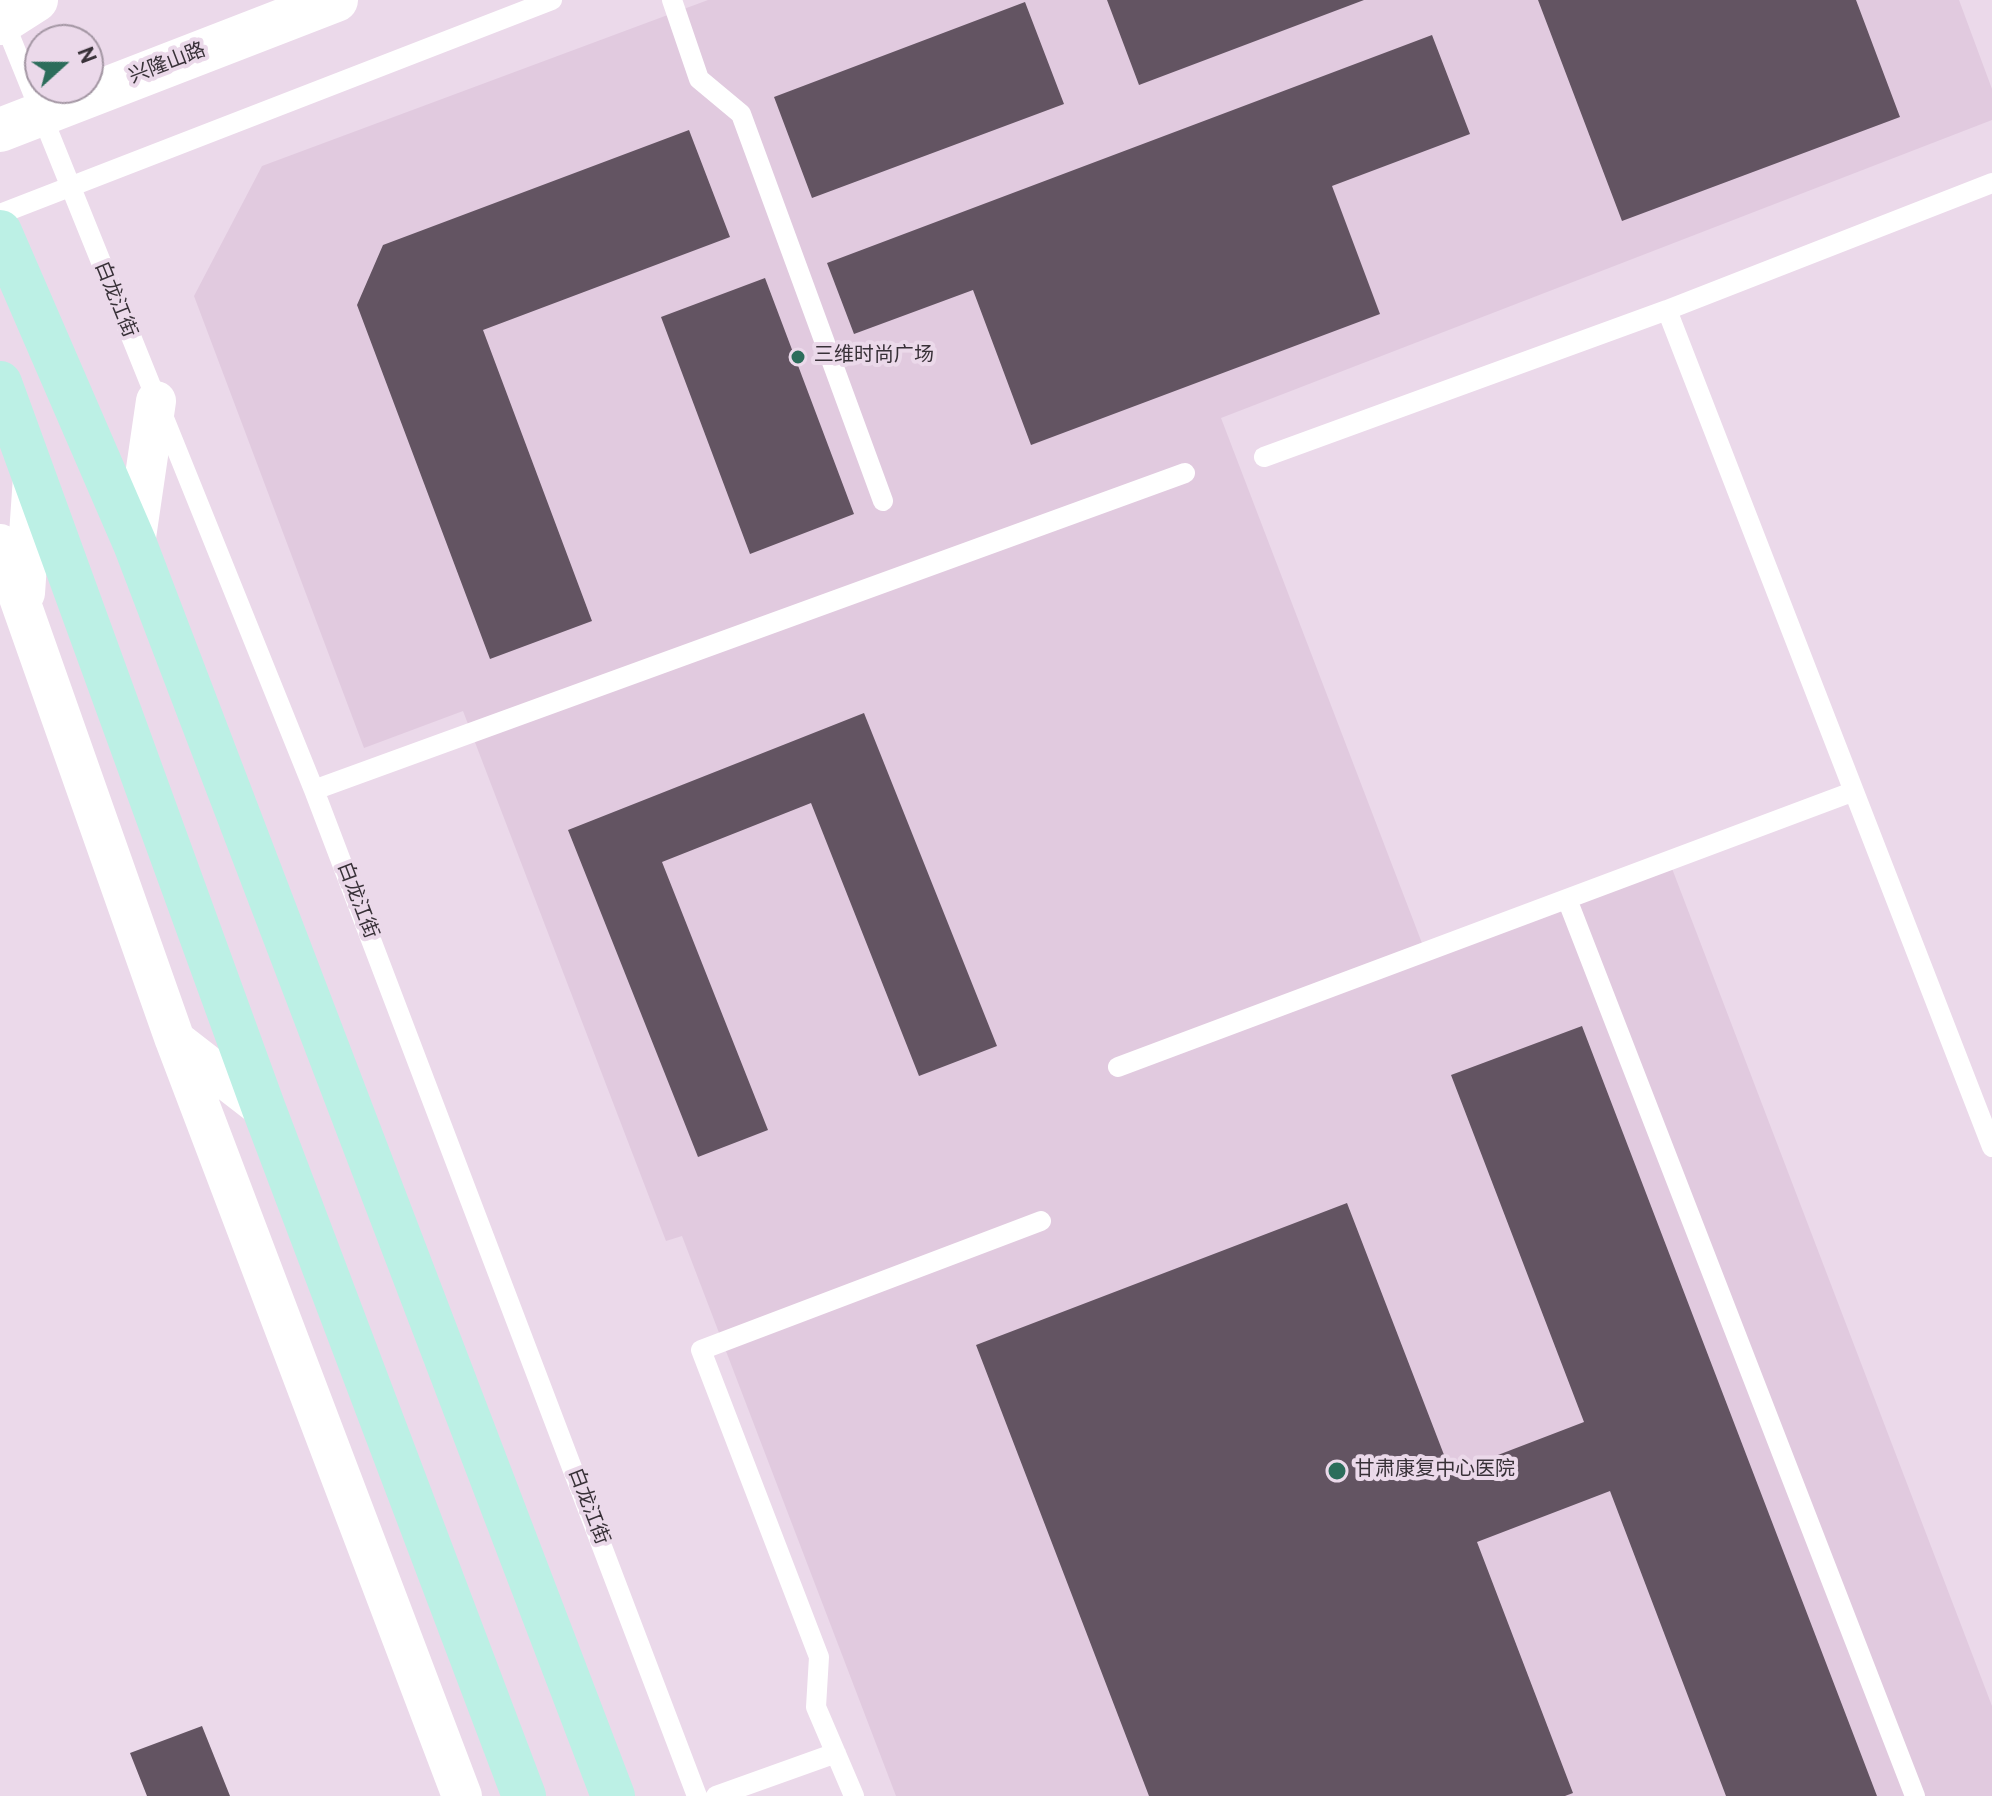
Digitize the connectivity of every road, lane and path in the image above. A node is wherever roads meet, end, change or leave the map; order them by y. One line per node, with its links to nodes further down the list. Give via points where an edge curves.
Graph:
1 (336, 0): 5 (street, 兴隆山路)
2 (552, 0): 8 (lane)
3 (672, 0): 17 (lane, via 699,79 741,114)
4 (10, 14): 5 (lane, 白龙江街)
5 (40, 115): 6 (street, 兴隆山路); 8 (lane, 白龙江街)
6 (0, 130)
7 (1992, 183): 11 (lane)
8 (68, 188): 9 (lane); 13 (lane, 白龙江街)
9 (0, 214)
10 (0, 232): 19 (main road)
11 (1667, 310): 14 (lane); 22 (lane)
12 (0, 383): 16 (main road)
13 (156, 401): 19 (street); 21 (lane, 白龙江街)
14 (1264, 457)
15 (1185, 473): 21 (lane)
16 (33, 477): 20 (street); 26 (main road)
17 (883, 501)
18 (0, 544): 20 (street)
19 (135, 544): 32 (main road)
20 (23, 609): 24 (street)
21 (314, 790): 33 (lane, 白龙江街)
22 (1852, 792): 23 (lane); 27 (lane)
23 (1567, 899): 25 (lane); 36 (lane)
24 (175, 1040): 26 (street); 30 (street)
25 (1118, 1067)
26 (264, 1109): 31 (main road)
27 (1992, 1147)
28 (1041, 1221): 29 (lane, via 701,1350 819,1657 816,1707)
29 (836, 1753): 34 (lane); 35 (lane)
30 (462, 1796)
31 (524, 1796)
32 (613, 1796)
33 (697, 1796)
34 (716, 1796)
35 (854, 1796)
36 (1915, 1796)

